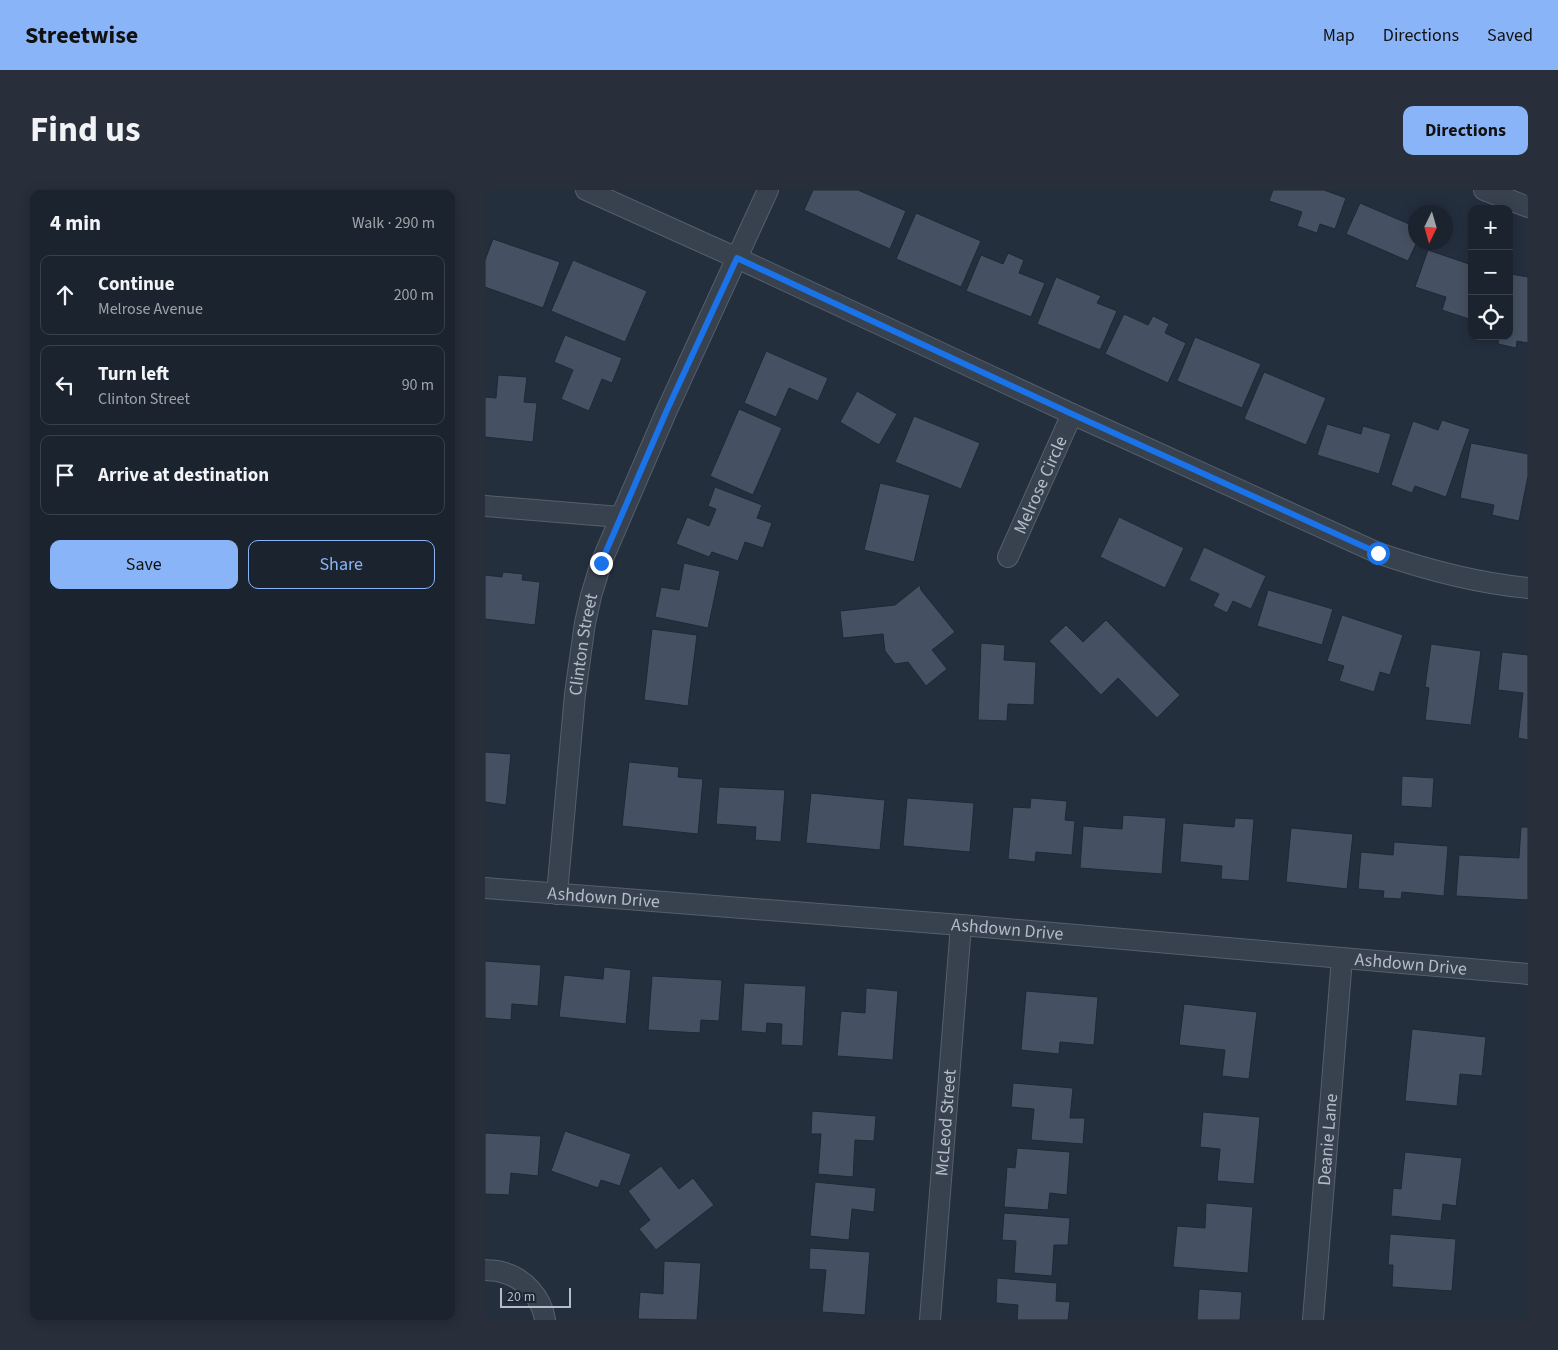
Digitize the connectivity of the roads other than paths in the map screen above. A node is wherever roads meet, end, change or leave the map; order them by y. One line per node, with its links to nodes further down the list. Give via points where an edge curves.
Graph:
1 (586, 190): 5 (street)
2 (768, 190): 5 (street, Clinton Street)
3 (1484, 190): 4 (street)
4 (1528, 207)
5 (737, 258): 6 (street); 8 (street, Clinton Street)
6 (1072, 414): 9 (street, Melrose Circle); 10 (street, via 1378,553 1456,576)
7 (485, 506): 8 (street)
8 (620, 517): 12 (street, Clinton Street, via 599,571 585,623 574,702)
9 (1008, 557)
10 (1528, 588)
11 (485, 888): 12 (street, Ashdown Drive)
12 (557, 894): 13 (street, Ashdown Drive)
13 (961, 925): 14 (street, Ashdown Drive); 18 (street, McLeod Street)
14 (1342, 958): 15 (street, Ashdown Drive); 19 (street, Deanie Lane)
15 (1528, 974)
16 (485, 1270): 17 (street, via 502,1272 527,1286 544,1309)
17 (545, 1320)
18 (930, 1320)
19 (1313, 1320)

